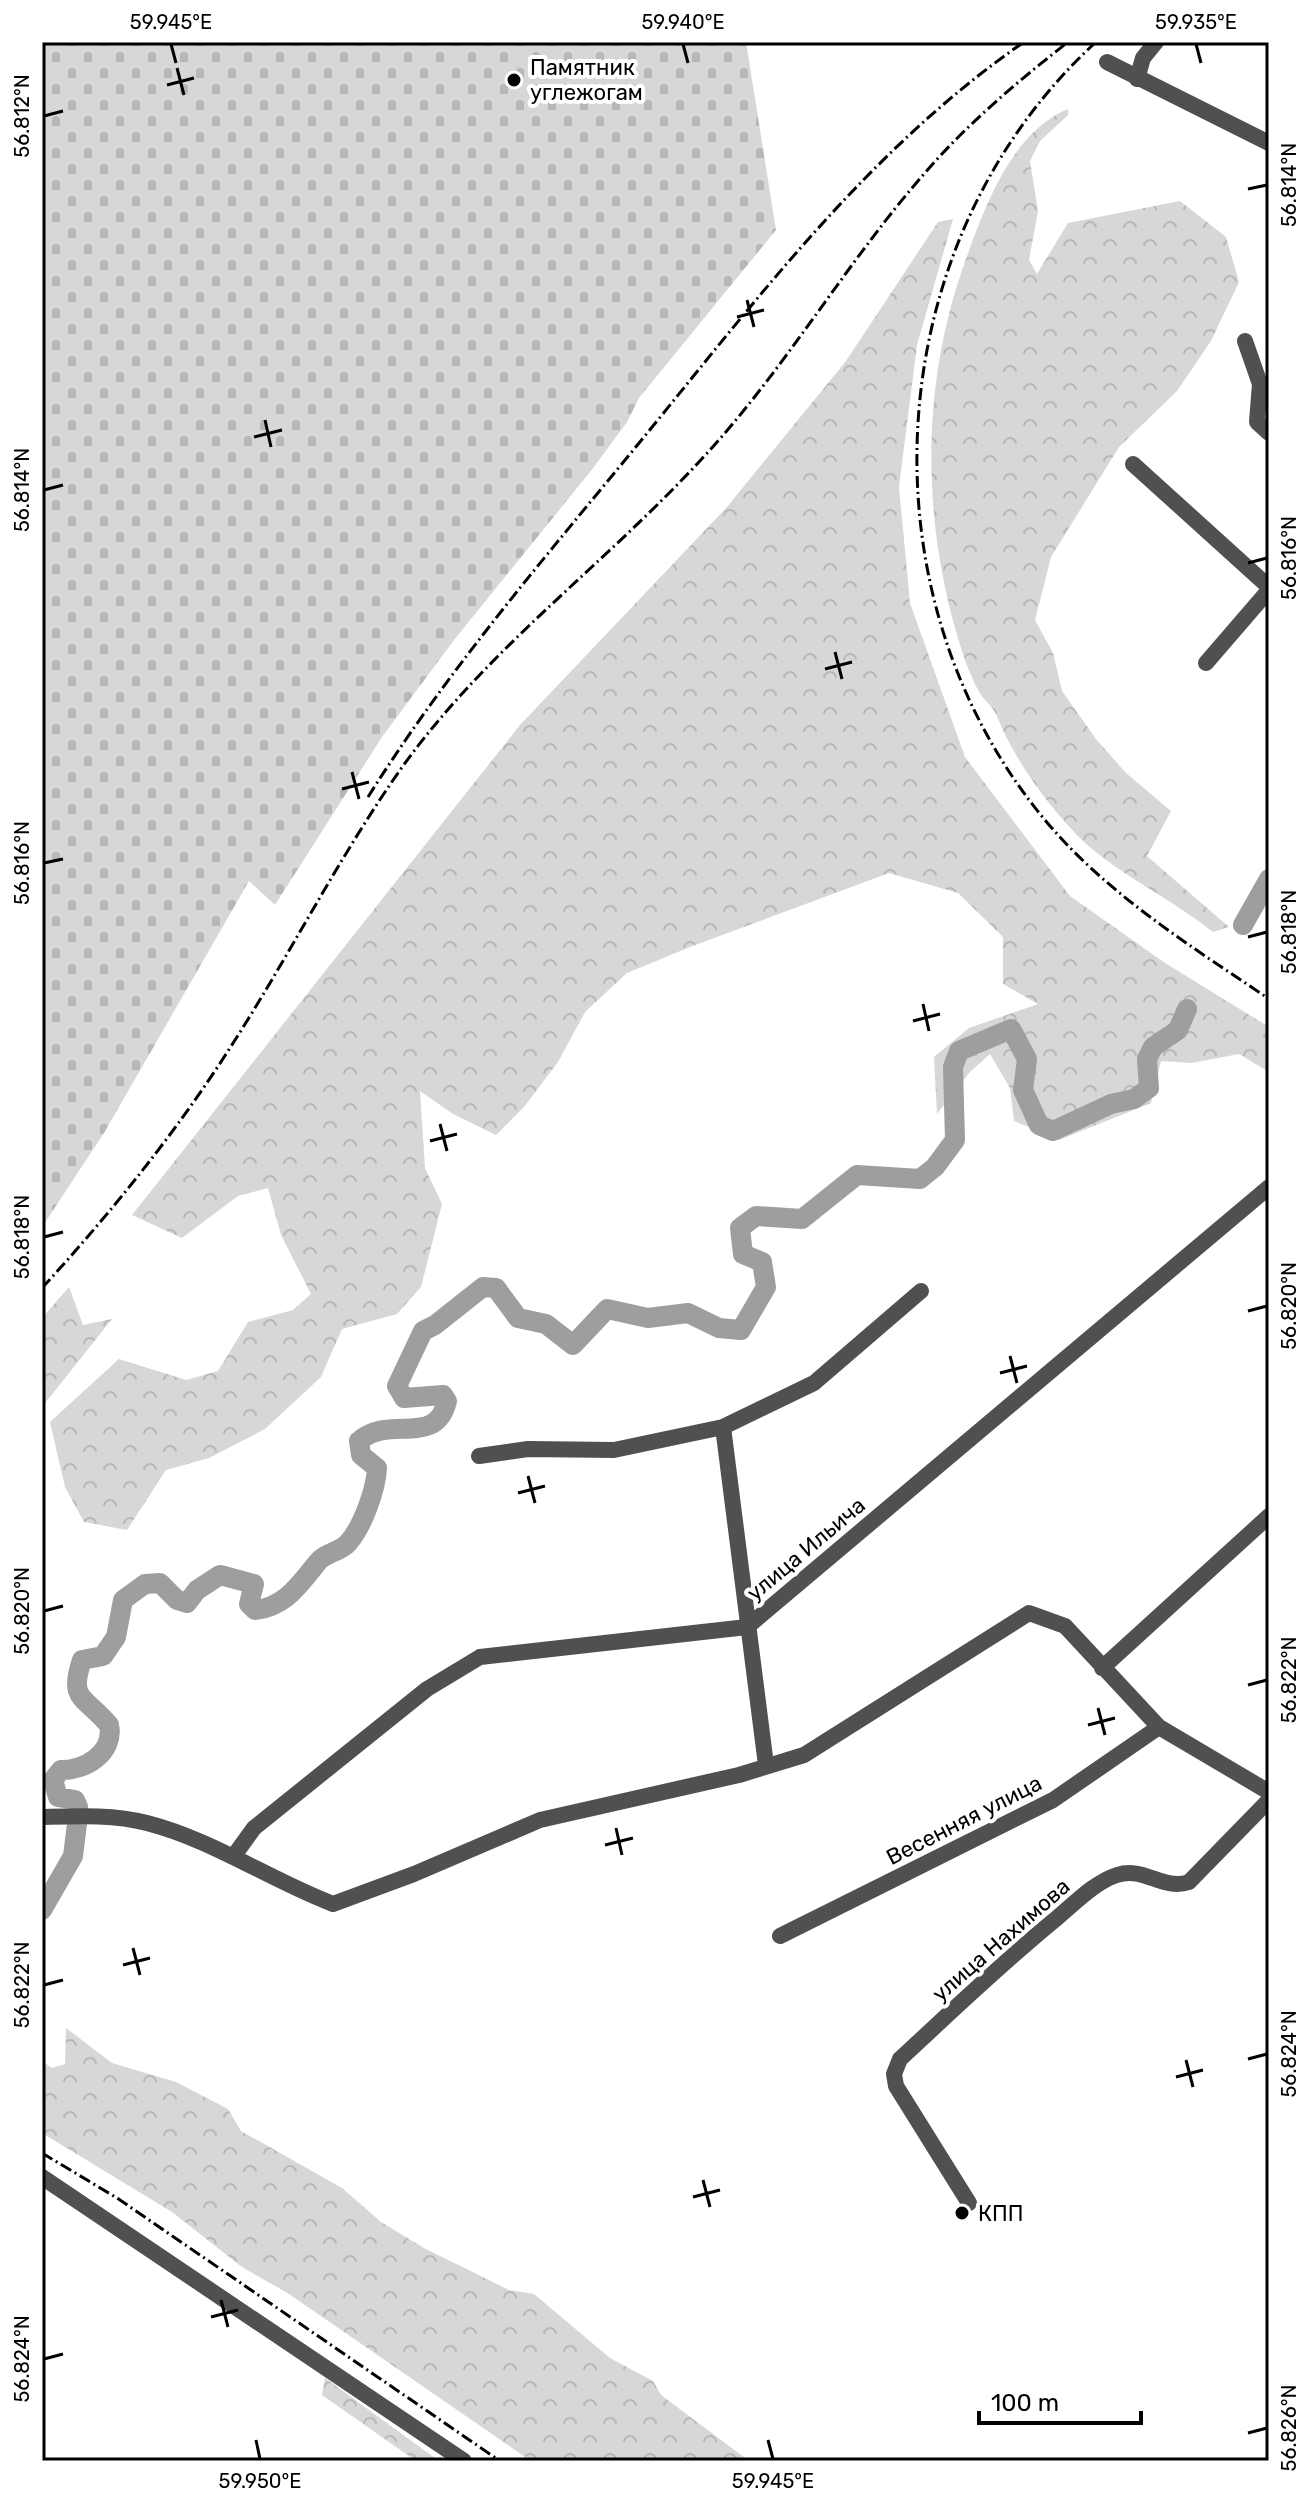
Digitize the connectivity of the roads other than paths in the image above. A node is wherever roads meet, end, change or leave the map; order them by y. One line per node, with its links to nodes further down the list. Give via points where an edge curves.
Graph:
1 (1156, 42): 3 (street, via 1143,58)
2 (1107, 62): 3 (street)
3 (1137, 79): 4 (street)
4 (1269, 143)
5 (1245, 341): 6 (street, via 1260,384 1257,422)
6 (1269, 433)
7 (1133, 464): 8 (street)
8 (1269, 589): 9 (street)
9 (1206, 663)
10 (1269, 1187): 15 (street, улица Ильича)
11 (921, 1291): 12 (street, via 814,1383)
12 (723, 1427): 13 (street, via 614,1450 528,1449); 15 (street)
13 (479, 1456)
14 (1269, 1516): 16 (street)
15 (747, 1627): 18 (street); 22 (street, улица Ильича, via 480,1657 427,1689 254,1828)
16 (1102, 1668): 17 (street); 18 (street, via 1065,1626 1029,1613 804,1755)
17 (1159, 1727): 19 (street); 23 (street, Весенняя улица, via 1053,1800)
18 (766, 1765): 22 (street, via 540,1820 333,1904)
19 (1269, 1792)
20 (1269, 1800): 25 (street, улица Нахимова, via 1189,1882 1173,1886 1129,1872 1092,1889 900,2059 896,2086)
21 (42, 1817): 22 (street, via 145,1822)
22 (233, 1857)
23 (780, 1936)
24 (42, 2177): 26 (street)
25 (969, 2203)
26 (464, 2461)

